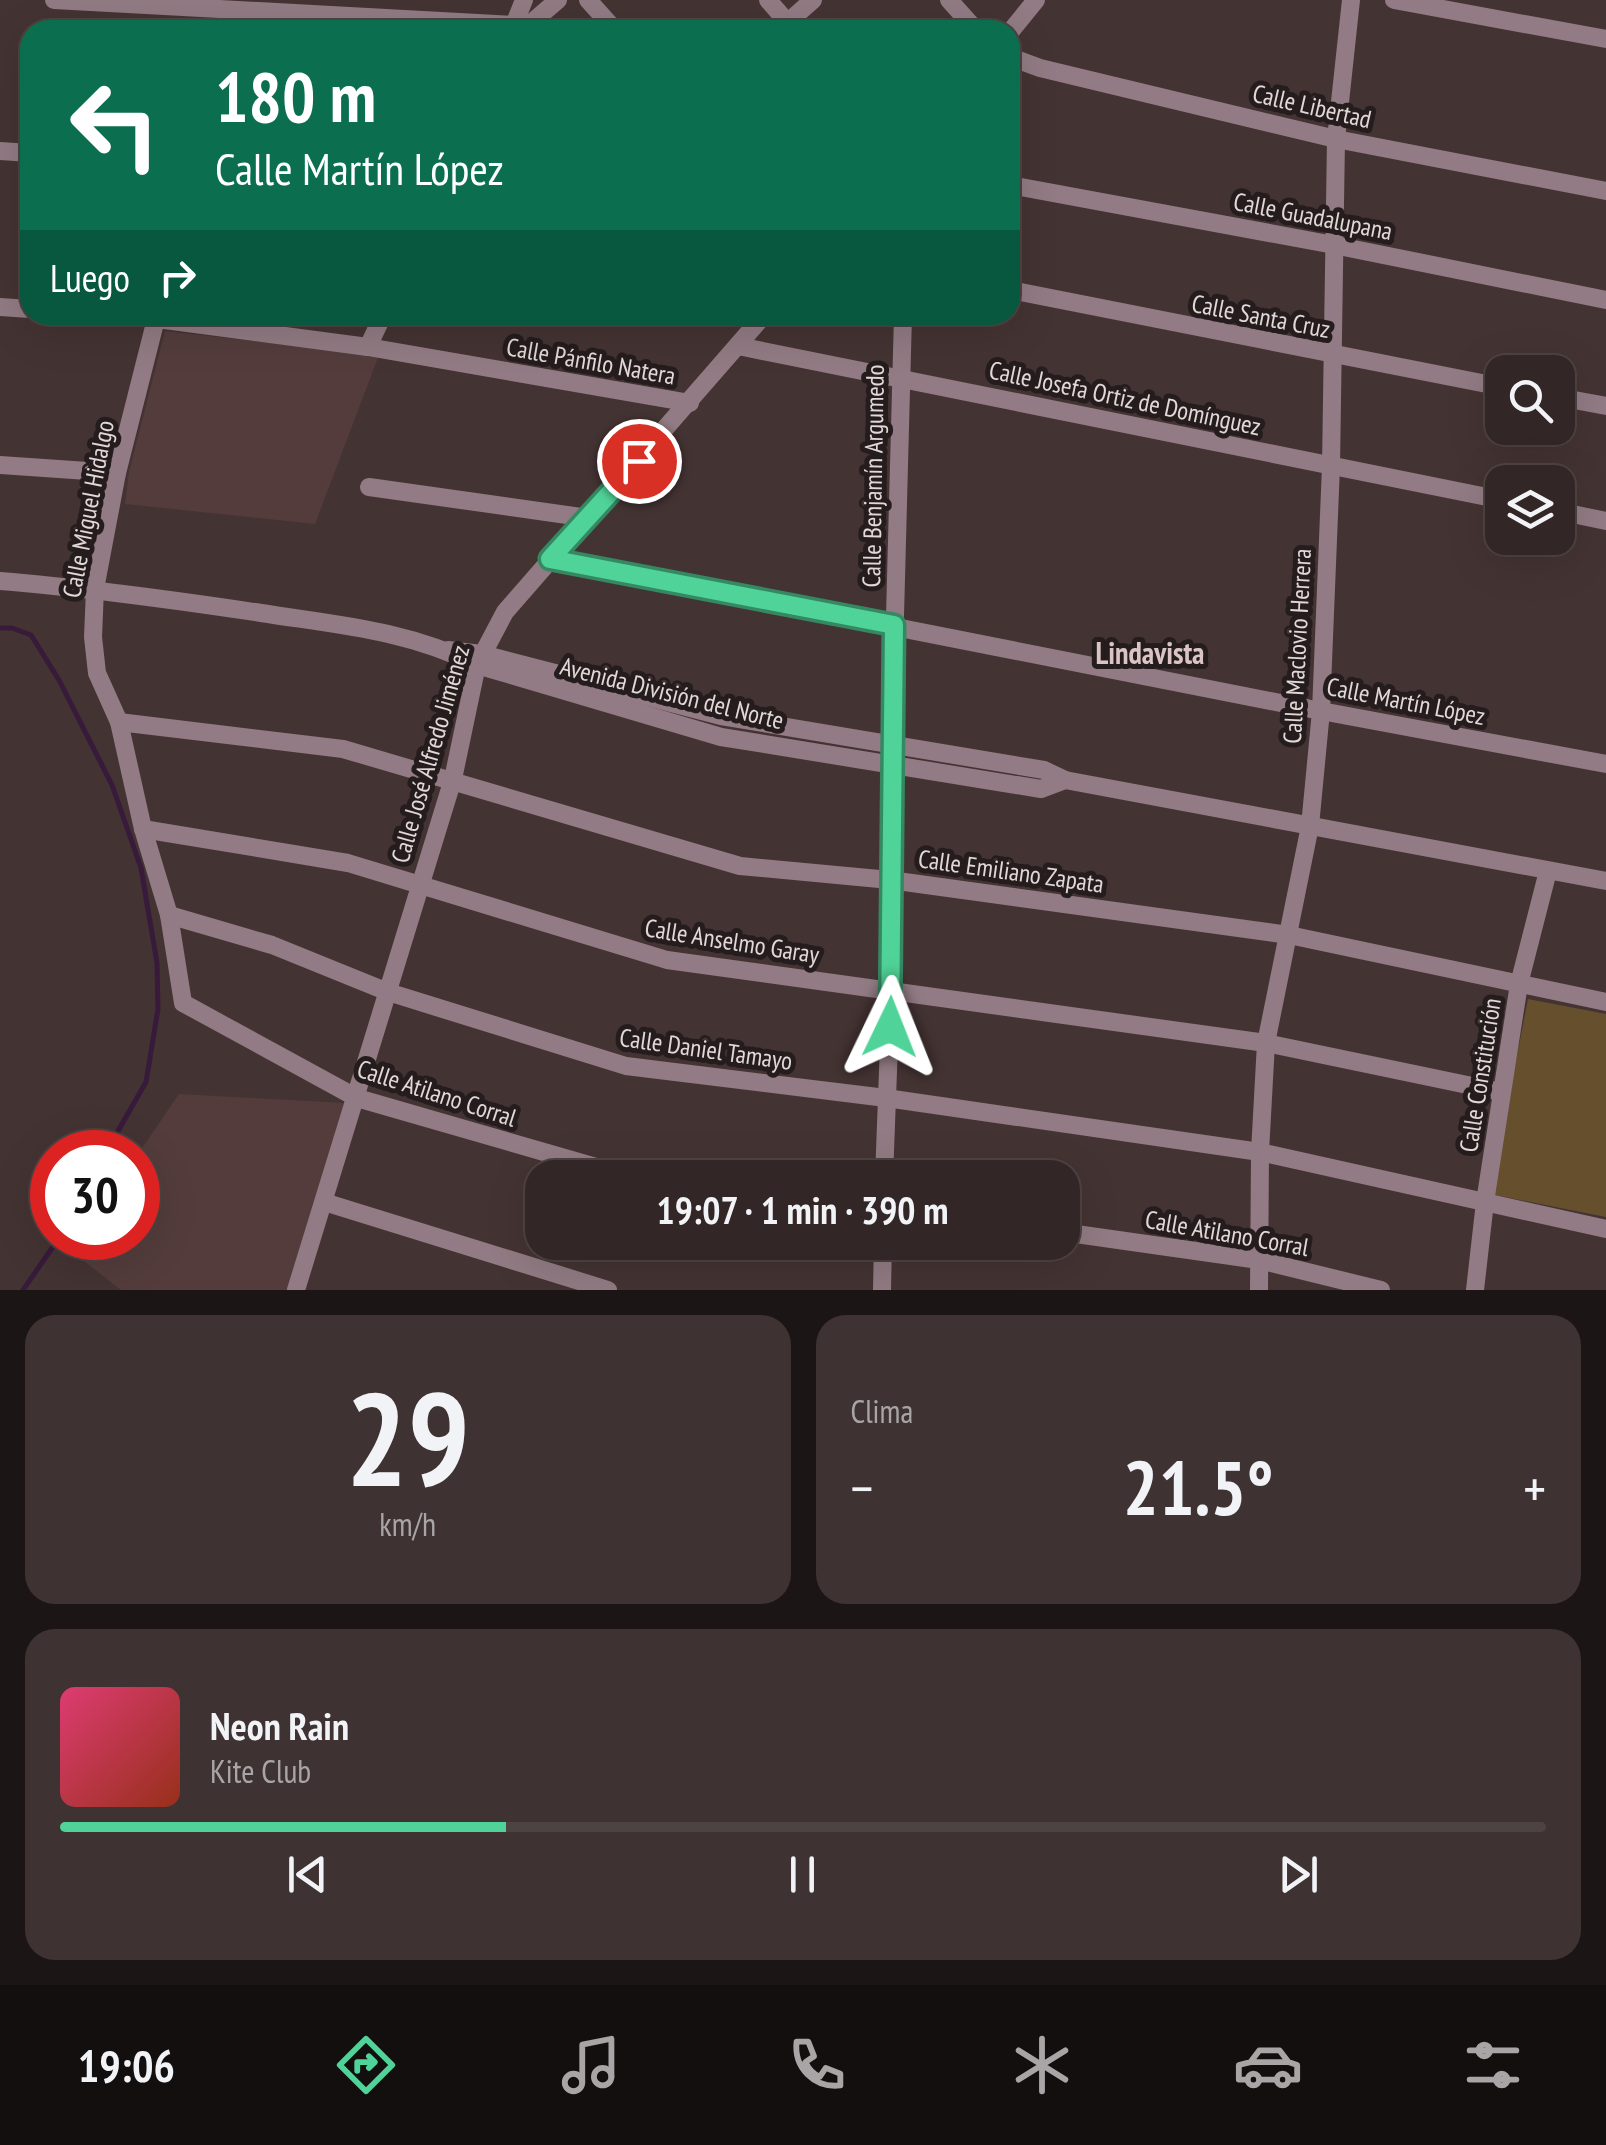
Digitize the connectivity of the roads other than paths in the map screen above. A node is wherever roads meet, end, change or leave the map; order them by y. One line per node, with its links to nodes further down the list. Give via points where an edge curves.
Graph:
1 (54, 0): 9 (street)
2 (558, 0): 11 (street)
3 (588, 0): 12 (street)
4 (813, 0): 13 (street)
5 (949, 0): 14 (street)
6 (1036, 0): 15 (street)
7 (1351, 0): 18 (street, Calle Maclovio Herrera)
8 (1394, 0): 16 (street)
9 (233, 4): 10 (street)
10 (422, 20)
11 (528, 20)
12 (606, 20)
13 (794, 20)
14 (967, 20)
15 (1020, 20)
16 (1606, 39)
17 (1020, 61): 18 (street, Calle Libertad)
18 (1336, 138): 20 (street, Calle Libertad); 21 (street, Calle Maclovio Herrera)
19 (1020, 187): 21 (street, Calle Guadalupana)
20 (1606, 191)
21 (1334, 245): 23 (street, Calle Guadalupana); 31 (street, Calle Maclovio Herrera)
22 (1020, 292): 31 (street, Calle Santa Cruz)
23 (1606, 300)
24 (155, 325): 39 (street, Calle Miguel Hidalgo)
25 (218, 325): 30 (street, Calle Pánfilo Natera)
26 (378, 325): 30 (street)
27 (756, 325): 29 (street, Calle José Alfredo Jiménez)
28 (903, 325): 32 (street, Calle Benjamín Argumedo)
29 (738, 346): 32 (street, Calle Josefa Ortiz de Domínguez); 35 (street, Calle José Alfredo Jiménez)
30 (368, 347): 35 (street, Calle Pánfilo Natera)
31 (1334, 356): 33 (street, Calle Santa Cruz); 38 (street, Calle Maclovio Herrera)
32 (900, 378): 38 (street, Calle Josefa Ortiz de Domínguez); 48 (street, Calle Benjamín Argumedo)
33 (1485, 384)
34 (1575, 400): 36 (street)
35 (690, 404): 43 (street, Calle José Alfredo Jiménez)
36 (1606, 406)
37 (0, 464): 39 (street)
38 (1331, 466): 41 (street, Calle Josefa Ortiz de Domínguez); 50 (street, Calle Maclovio Herrera)
39 (117, 472): 47 (street, Calle Miguel Hidalgo)
40 (369, 488): 43 (street)
41 (1485, 497)
42 (1575, 515): 44 (street)
43 (588, 518): 45 (street, Calle José Alfredo Jiménez)
44 (1606, 521)
45 (550, 559): 48 (street, Calle Martín López); 49 (street, Calle José Alfredo Jiménez, via 505,612)
46 (0, 580): 47 (street, Avenida División del Norte)
47 (94, 589): 49 (street, Avenida División del Norte, via 398,634); 51 (street, Calle Miguel Hidalgo, via 94,657)
48 (894, 625): 50 (street, Calle Martín López); 52 (street, Calle Benjamín Argumedo)
49 (479, 660): 52 (street, Avenida División del Norte, via 721,716); 54 (street, Avenida División del Norte, via 721,737); 55 (street, Calle José Alfredo Jiménez)
50 (1321, 711): 53 (street, Calle Martín López); 57 (street, Calle Maclovio Herrera)
51 (119, 722): 55 (street, Calle Emiliano Zapata, via 343,749); 58 (street, Calle Miguel Hidalgo)
52 (893, 745): 54 (street, Calle Benjamín Argumedo); 56 (street, Avenida División del Norte, via 1044,770)
53 (1606, 764)
54 (891, 766): 56 (street, Avenida División del Norte, via 1041,789); 60 (street, Calle Benjamín Argumedo)
55 (452, 779): 60 (street, Calle Emiliano Zapata, via 740,866); 62 (street, Calle José Alfredo Jiménez)
56 (1065, 780): 57 (street, Avenida División del Norte)
57 (1310, 826): 59 (street, Avenida División del Norte); 64 (street, Calle Maclovio Herrera)
58 (143, 829): 62 (street, Calle Anselmo Garay, via 334,860); 63 (street, Calle Miguel Hidalgo)
59 (1548, 870): 61 (street, Avenida División del Norte); 65 (street, Calle Constitución)
60 (890, 880): 64 (street, Calle Emiliano Zapata); 66 (street, Calle Benjamín Argumedo)
61 (1606, 881)
62 (419, 882): 66 (street, Calle Anselmo Garay, via 655,957); 67 (street, Calle José Alfredo Jiménez)
63 (169, 915): 67 (street, Calle Daniel Tamayo, via 272,945); 69 (street, Calle Miguel Hidalgo)
64 (1288, 935): 65 (street, Calle Emiliano Zapata); 70 (street, Calle Maclovio Herrera)
65 (1520, 984): 68 (street, Calle Emiliano Zapata); 71 (street, Calle Constitución)
66 (892, 991): 70 (street, Calle Anselmo Garay); 73 (street, Calle Benjamín Argumedo)
67 (388, 992): 72 (street, Calle José Alfredo Jiménez); 73 (street, Calle Daniel Tamayo, via 626,1066)
68 (1606, 1002)
69 (183, 1003): 72 (street, Calle Atilano Corral)
70 (1266, 1043): 71 (street, Calle Anselmo Garay); 74 (street, Calle Maclovio Herrera)
71 (1501, 1092): 78 (street, Calle Constitución)
72 (358, 1098): 75 (street, Calle Atilano Corral); 77 (street, Calle José Alfredo Jiménez)
73 (886, 1098): 74 (street, Calle Daniel Tamayo); 76 (street, Calle Benjamín Argumedo)
74 (1260, 1152): 78 (street, Calle Daniel Tamayo); 82 (street, Calle Maclovio Herrera)
75 (572, 1160)
76 (884, 1160)
77 (324, 1202): 83 (street, Calle José Alfredo Jiménez); 84 (street)
78 (1485, 1202): 79 (street, Calle Daniel Tamayo); 88 (street, Calle Constitución)
79 (1606, 1229)
80 (1080, 1235): 82 (street, Calle Atilano Corral)
81 (883, 1260): 85 (street)
82 (1260, 1260): 86 (street, Calle Maclovio Herrera); 87 (street, Calle Atilano Corral)
83 (296, 1290)
84 (608, 1290)
85 (882, 1290)
86 (1259, 1290)
87 (1381, 1290)
88 (1476, 1290)

